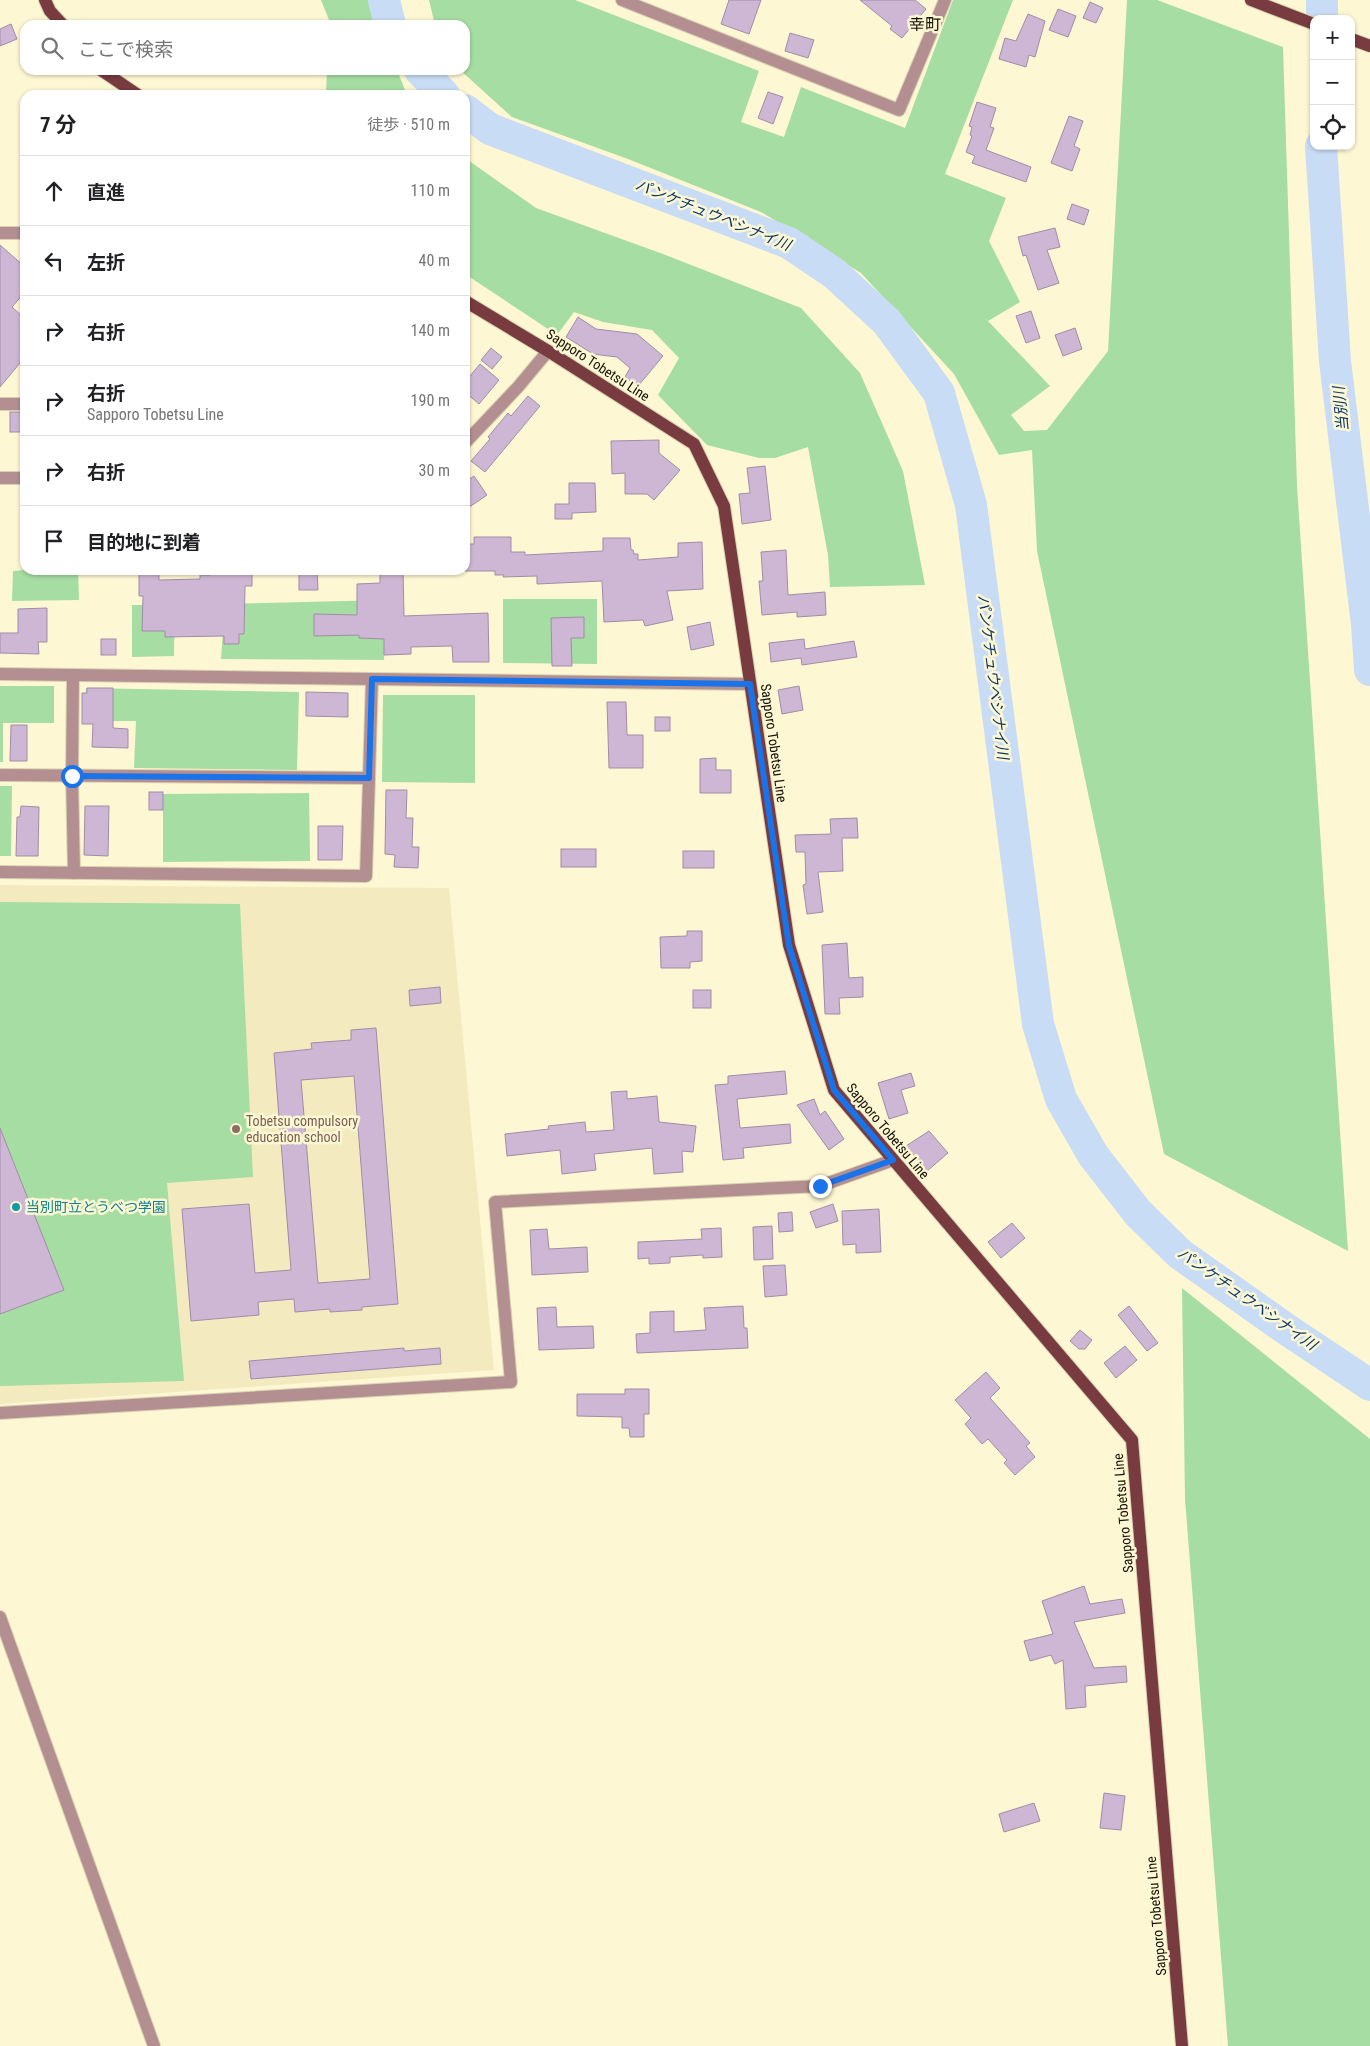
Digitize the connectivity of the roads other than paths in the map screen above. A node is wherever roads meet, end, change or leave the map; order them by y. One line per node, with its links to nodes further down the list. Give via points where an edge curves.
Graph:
1 (45, 0): 5 (main road)
2 (622, 0): 3 (street, via 899,110)
3 (945, 0)
4 (1251, 0): 6 (main road)
5 (58, 20)
6 (1310, 22)
7 (1355, 40): 8 (main road)
8 (1370, 46)
9 (108, 75): 10 (main road)
10 (131, 90)
11 (0, 233): 12 (street)
12 (20, 233)
13 (470, 303): 14 (main road, Sapporo Tobetsu Line)
14 (548, 351): 17 (street); 23 (main road, Sapporo Tobetsu Line, via 694,444 724,506)
15 (0, 404): 16 (street)
16 (20, 404)
17 (470, 438)
18 (0, 478): 19 (street)
19 (20, 478)
20 (0, 674): 21 (street)
21 (73, 675): 22 (street); 25 (street)
22 (372, 679): 23 (street); 26 (street)
23 (750, 684): 29 (main road, Sapporo Tobetsu Line, via 789,946 834,1090)
24 (0, 775): 25 (street)
25 (72, 776): 26 (street); 28 (street)
26 (369, 778): 28 (street, via 366,876)
27 (0, 872): 28 (street)
28 (74, 873)
29 (893, 1160): 30 (street, via 820,1186 495,1202 511,1382); 33 (main road, Sapporo Tobetsu Line, via 1132,1440)
30 (0, 1413)
31 (0, 1617): 32 (street)
32 (154, 2046)
33 (1182, 2046)

